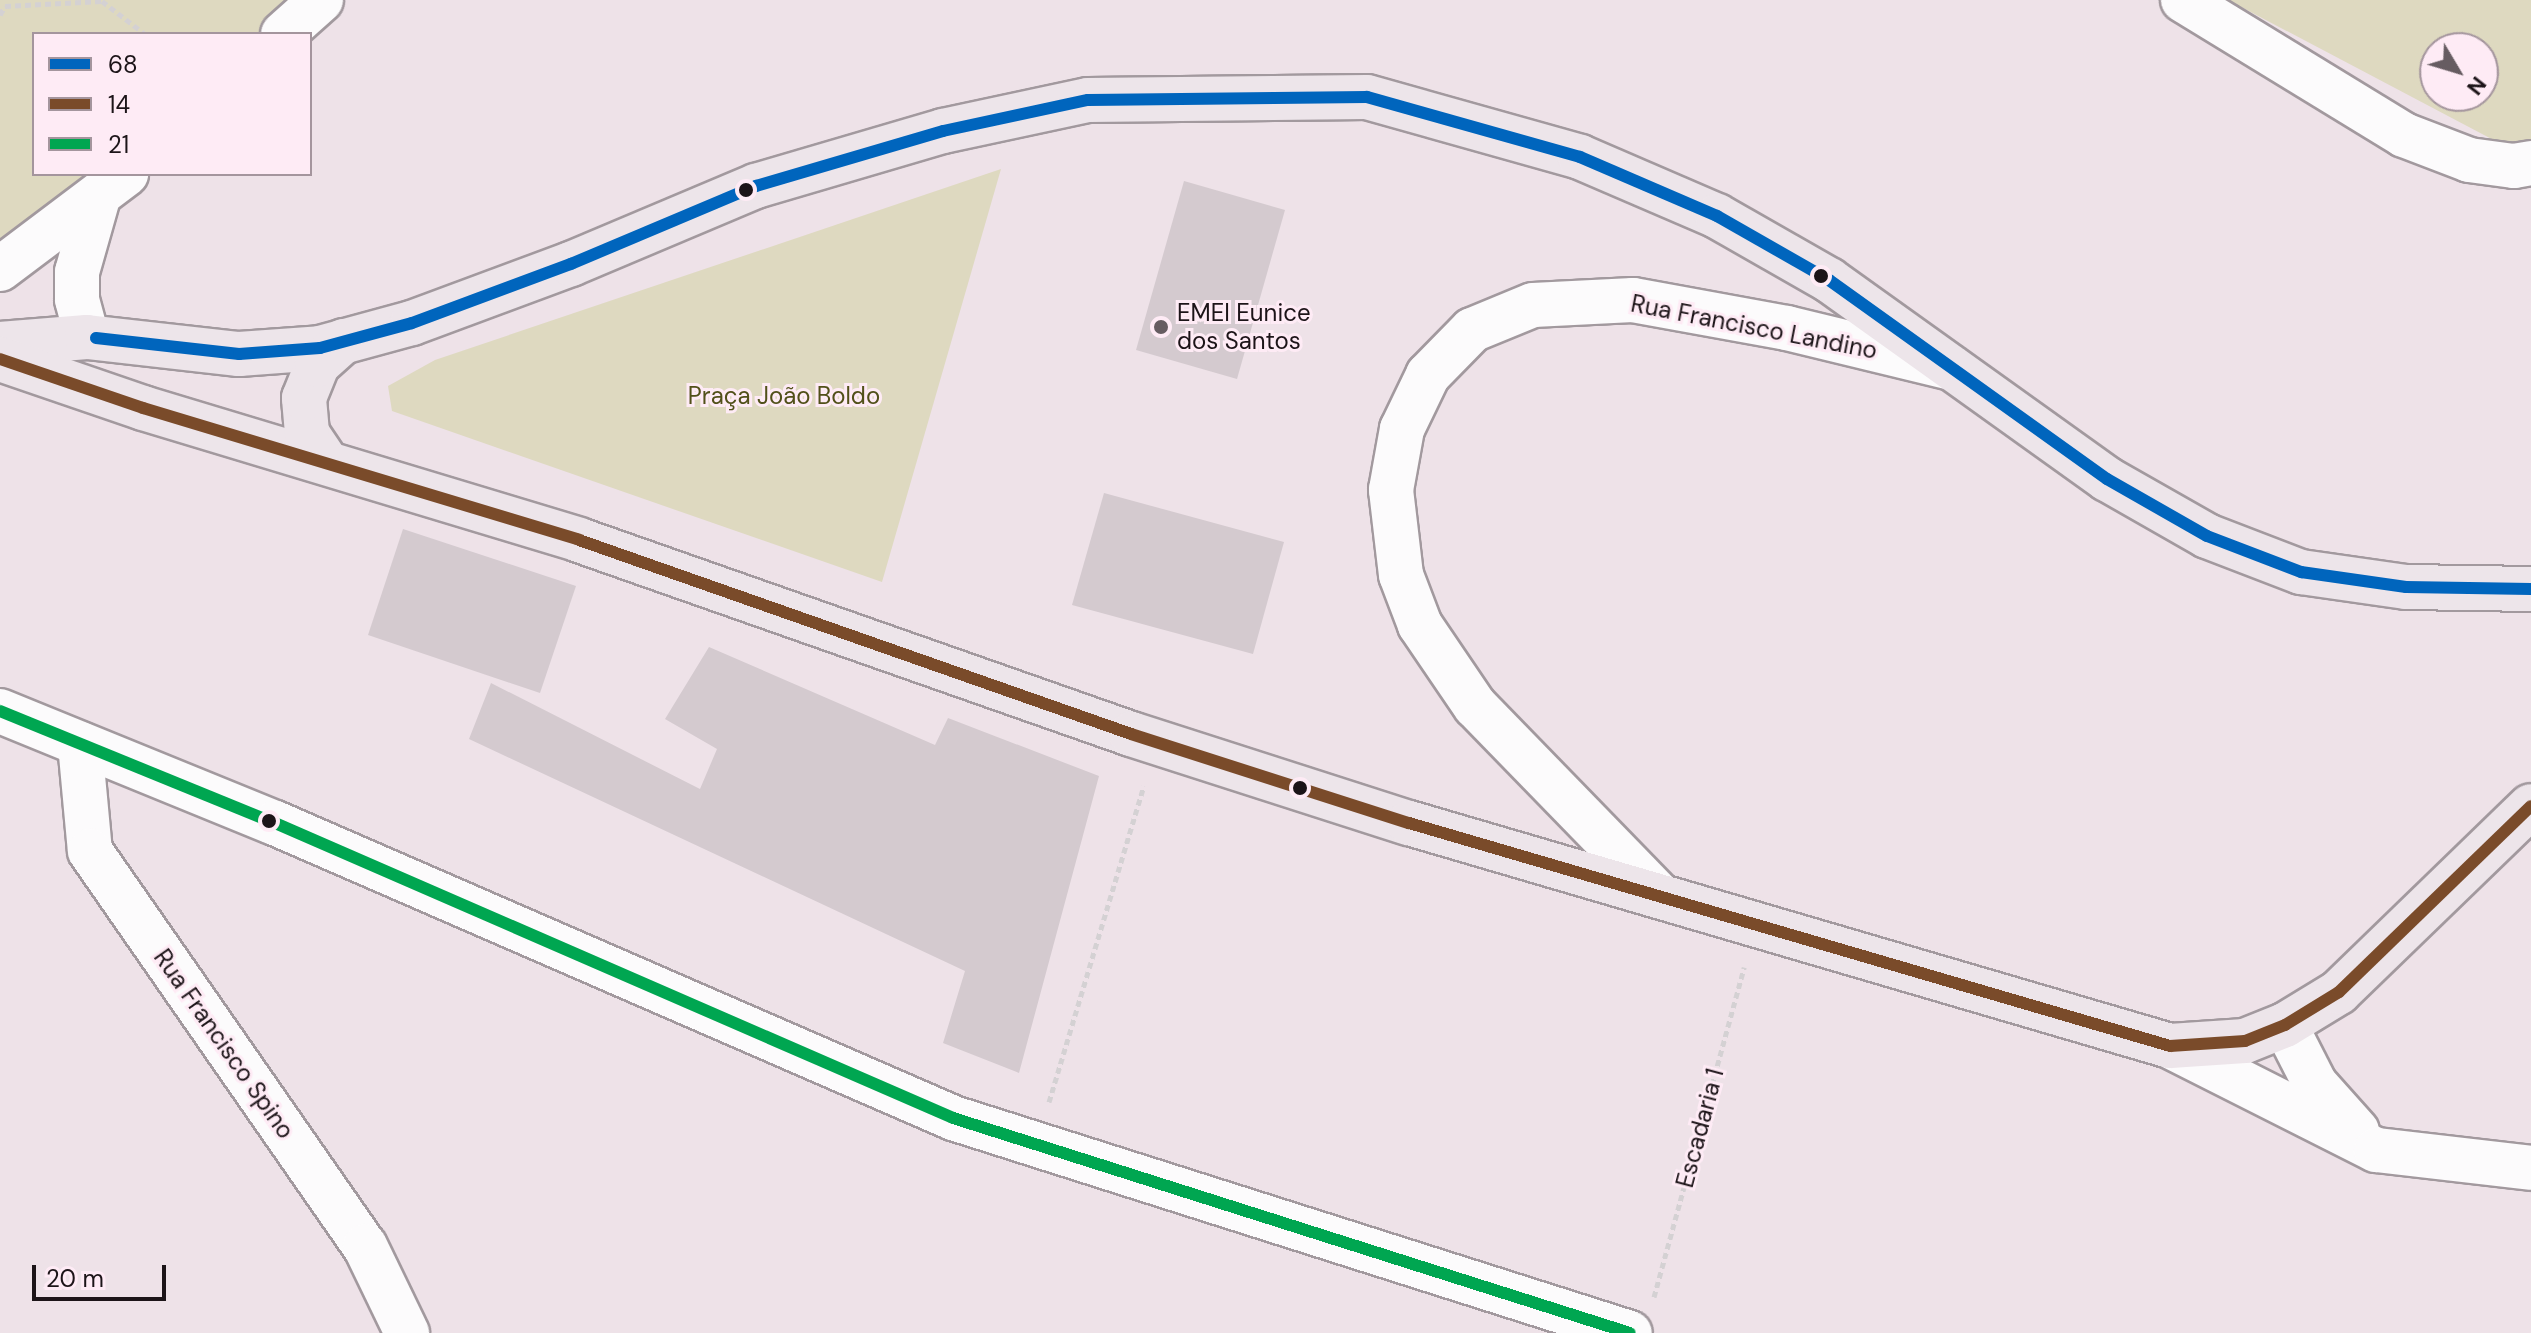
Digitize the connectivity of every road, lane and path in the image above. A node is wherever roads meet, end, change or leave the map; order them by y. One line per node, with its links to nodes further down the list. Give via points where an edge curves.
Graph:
1 (321, 0): 6 (street)
2 (2183, 0): 7 (street, via 2404,135 2469,160)
3 (5, 3): 4 (path); 5 (path, via 102,1)
4 (0, 15)
5 (142, 32)
6 (285, 32)
7 (2531, 163)
8 (112, 186): 9 (street); 10 (street, via 77,272 77,299)
9 (0, 269)
10 (87, 337): 11 (main road, via 239,354); 12 (main road)
11 (344, 341): 14 (main road, via 412,323 571,264 756,186 943,131 1088,100 1367,97 1580,157 1717,216 1829,280); 15 (main road, via 317,365 304,398 307,433)
12 (0, 344)
13 (0, 359): 15 (main road)
14 (1958, 370): 16 (main road, via 2107,479 2207,536 2301,572 2406,587); 21 (street, Rua Francisco Landino, via 1787,328 1633,300 1533,305 1472,330 1428,375 1402,429 1391,490 1401,575 1420,625 1475,706)
15 (327, 463): 18 (main road, via 579,540)
16 (2527, 592)
17 (0, 711): 19 (street)
18 (1157, 743): 21 (main road); 25 (path)
19 (80, 744): 25 (street, via 275,823 953,1118); 29 (street, Rua Francisco Spino, via 90,851 365,1246)
20 (2531, 806): 23 (main road, via 2339,992)
21 (1660, 896): 22 (main road)
22 (1756, 923): 24 (main road); 28 (path, Escadaria 1)
23 (2285, 1025): 24 (main road, via 2245,1041); 26 (street, via 2315,1084)
24 (2170, 1046): 26 (street)
25 (1037, 1145): 28 (street)
26 (2376, 1150): 27 (street)
27 (2531, 1168)
28 (1641, 1318)
29 (407, 1333)

